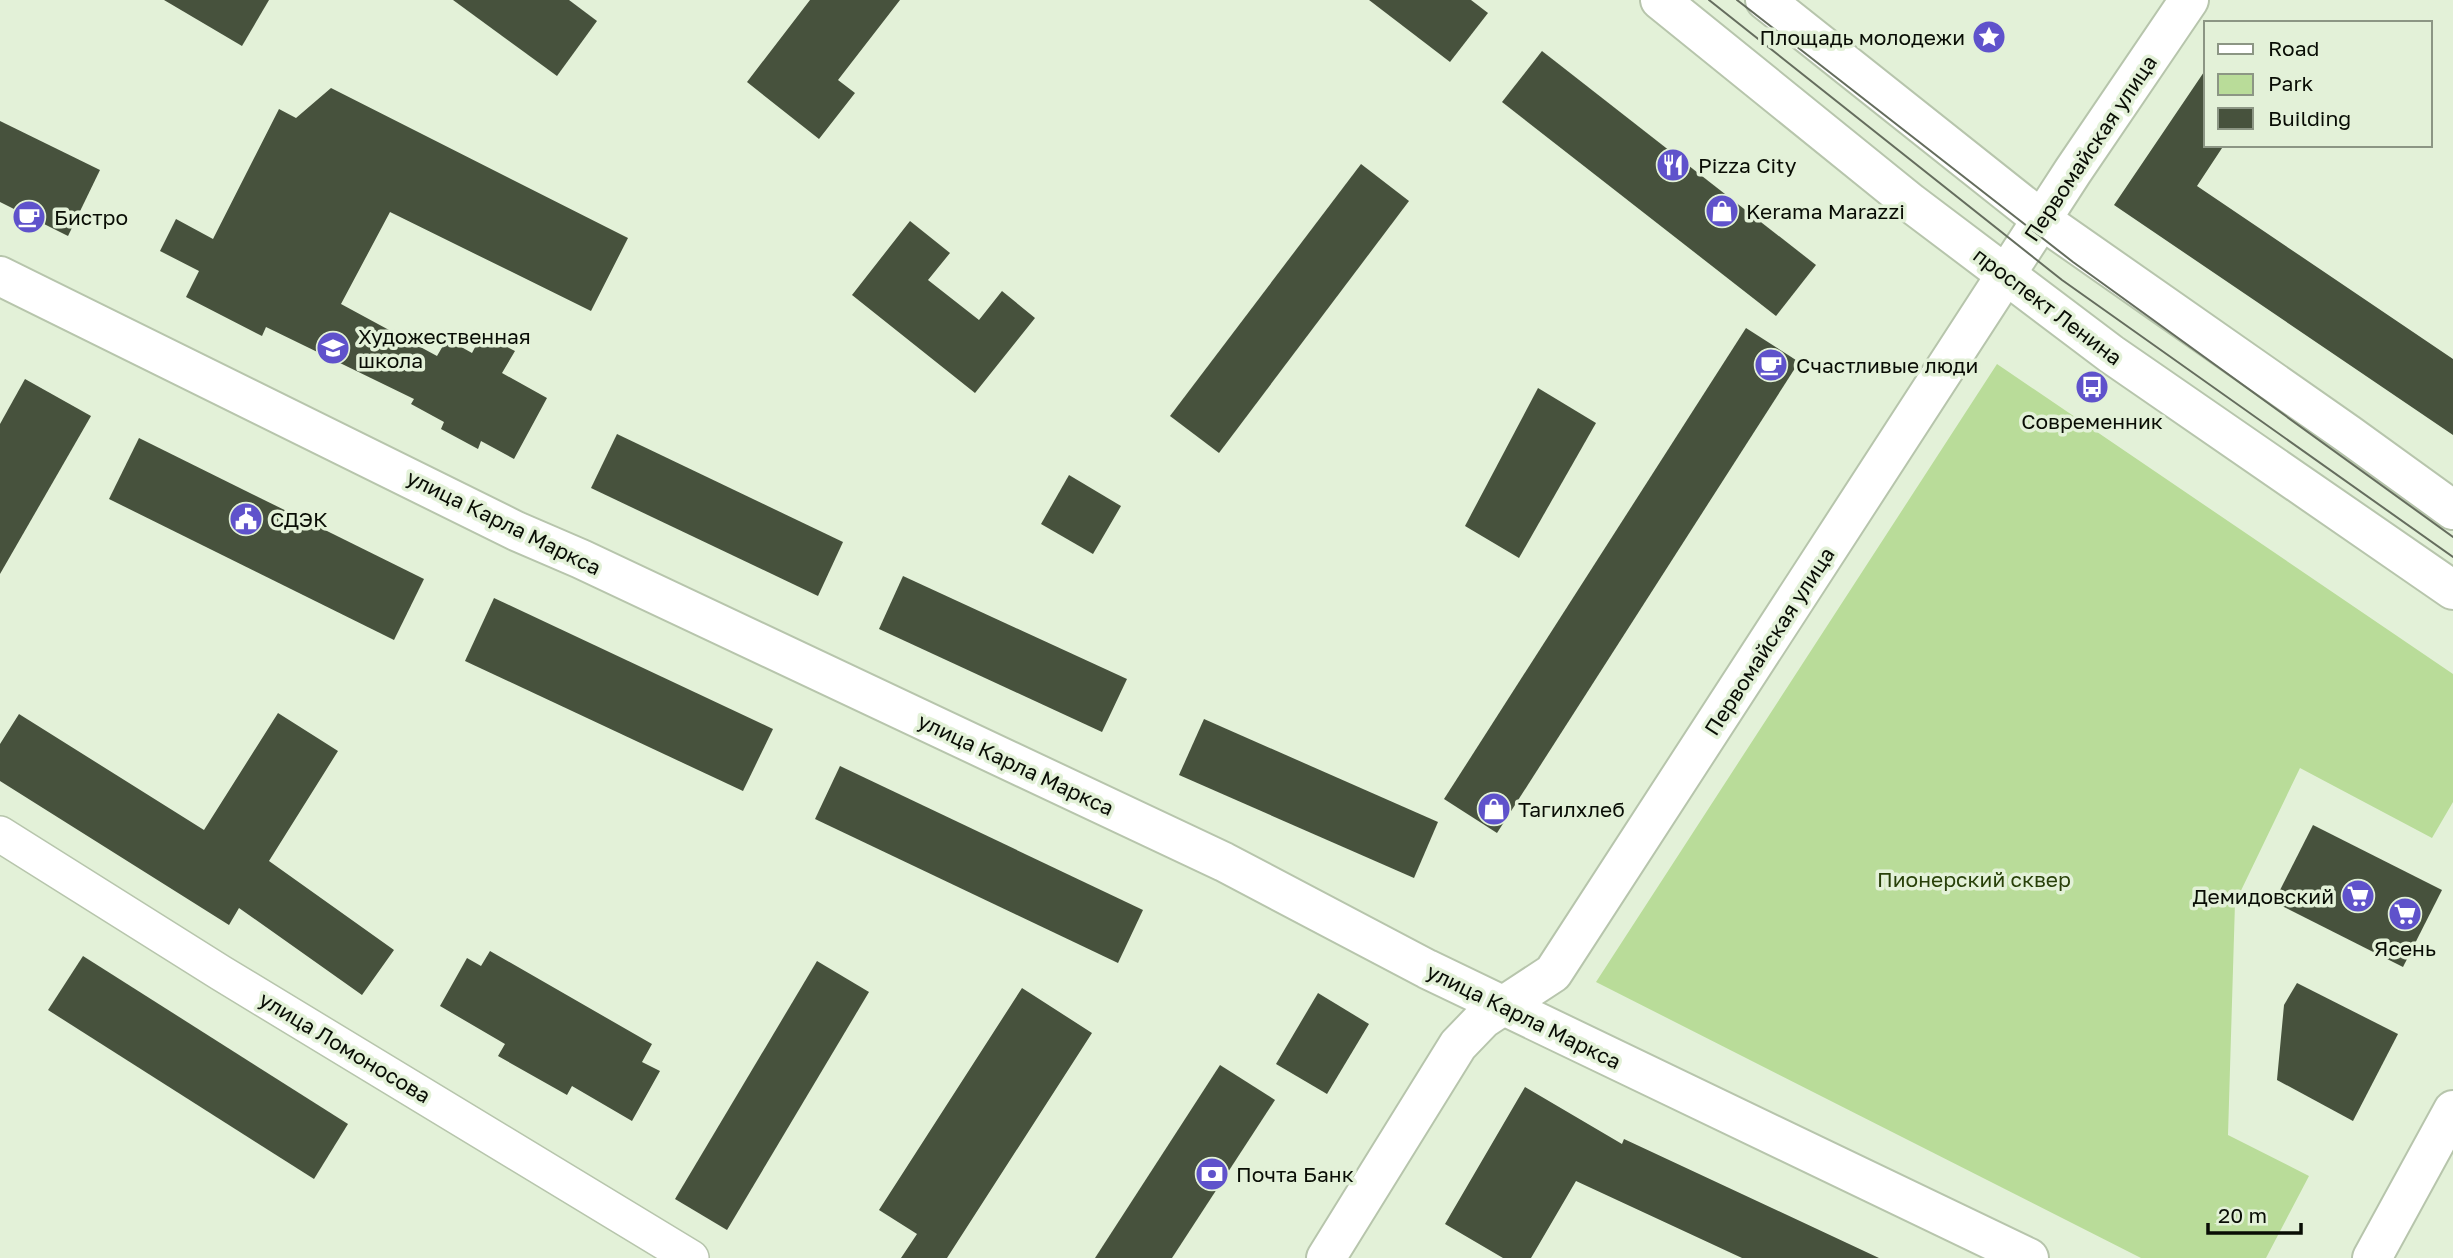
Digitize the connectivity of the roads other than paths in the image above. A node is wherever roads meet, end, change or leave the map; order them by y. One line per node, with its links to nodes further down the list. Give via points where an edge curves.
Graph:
1 (1660, 0): 5 (street, проспект Ленина)
2 (1765, 0): 4 (street)
3 (2189, 0): 4 (street, Первомайская улица)
4 (2042, 220): 5 (street, Первомайская улица); 7 (street)
5 (2006, 274): 8 (street, проспект Ленина, via 2111,354); 10 (street, Первомайская улица, via 1553,973)
6 (0, 276): 10 (street, улица Карла Маркса, via 516,531 1224,862)
7 (2453, 510)
8 (2453, 590)
9 (0, 834): 12 (street, улица Ломоносова)
10 (1504, 1006): 13 (street, Первомайская улица, via 1483,1019 1458,1045); 14 (street, улица Карла Маркса)
11 (2453, 1110): 15 (street)
12 (691, 1258)
13 (1326, 1258)
14 (2029, 1258)
15 (2372, 1258)

